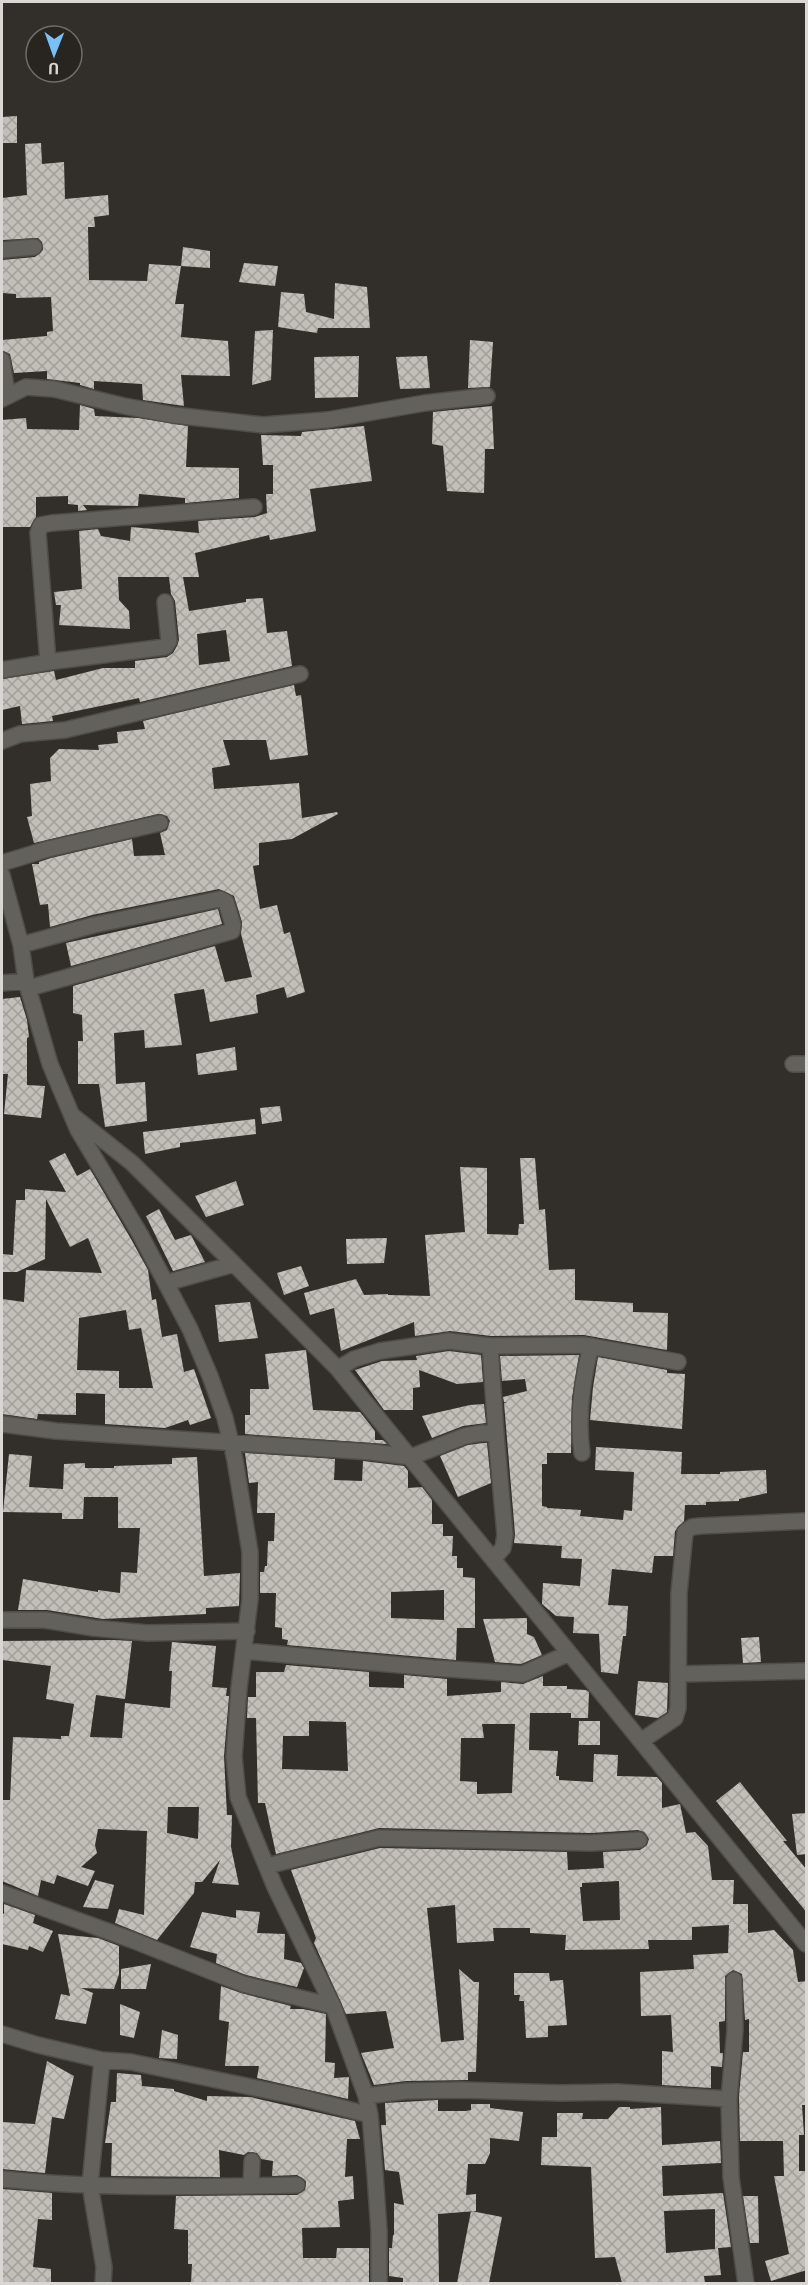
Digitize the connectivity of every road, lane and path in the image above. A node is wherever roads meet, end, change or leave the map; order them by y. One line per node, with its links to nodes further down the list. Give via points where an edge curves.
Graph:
1 (34, 247): 2 (street)
2 (2, 250)
3 (2, 360): 5 (street)
4 (487, 396): 5 (street, via 327,420 263,425 173,415 54,389 26,387)
5 (4, 397)
6 (254, 507): 8 (street, via 41,525 38,545)
7 (165, 602): 8 (street, via 169,641 165,647)
8 (48, 662): 9 (street)
9 (2, 670)
10 (300, 674): 11 (street, via 65,730 21,734)
11 (2, 741)
12 (160, 823): 13 (street, via 48,849)
13 (6, 872): 14 (street)
14 (32, 942): 16 (street); 16 (street, via 220,899 226,902 233,925 231,931 51,982)
15 (2, 983): 16 (street)
16 (27, 984): 17 (street, via 48,1058)
17 (72, 1115): 18 (street, via 132,1163); 19 (street)
18 (234, 1264): 19 (street); 23 (street)
19 (166, 1283): 26 (street, via 210,1376)
20 (490, 1346): 21 (street); 23 (street, via 443,1341 380,1352); 25 (street)
21 (591, 1346): 22 (street); 28 (street, via 580,1416)
22 (678, 1362)
23 (346, 1364): 27 (street)
24 (2, 1424): 26 (street)
25 (496, 1434): 27 (street, via 465,1436); 30 (street, via 505,1535)
26 (230, 1443): 27 (street); 32 (street, via 250,1552)
27 (420, 1453): 30 (street)
28 (582, 1453)
29 (807, 1521): 36 (street, via 700,1526 685,1532 679,1593)
30 (497, 1555): 34 (street)
31 (2, 1620): 32 (street, via 45,1620 147,1633)
32 (247, 1631): 33 (street)
33 (244, 1651): 34 (street, via 519,1674); 39 (street, via 235,1767 238,1797)
34 (569, 1653): 37 (street)
35 (807, 1671): 36 (street)
36 (679, 1674): 37 (street, via 675,1718)
37 (646, 1738): 41 (street)
38 (639, 1840): 39 (street, via 591,1843 379,1838)
39 (267, 1866): 43 (street)
40 (2, 1893): 43 (street, via 243,1984)
41 (807, 1944)
42 (734, 1980): 47 (street, via 735,2030)
43 (333, 2006): 46 (street)
44 (2, 2034): 45 (street)
45 (102, 2060): 48 (street, via 131,2061); 51 (street)
46 (366, 2096): 47 (street, via 461,2090 617,2092); 48 (street)
47 (729, 2100): 56 (street, via 731,2177)
48 (370, 2115): 55 (street)
49 (252, 2162): 53 (street)
50 (2, 2179): 51 (street)
51 (90, 2185): 53 (street); 54 (street, via 104,2267)
52 (297, 2185): 53 (street)
53 (252, 2186)
54 (103, 2283)
55 (379, 2283)
56 (746, 2283)

